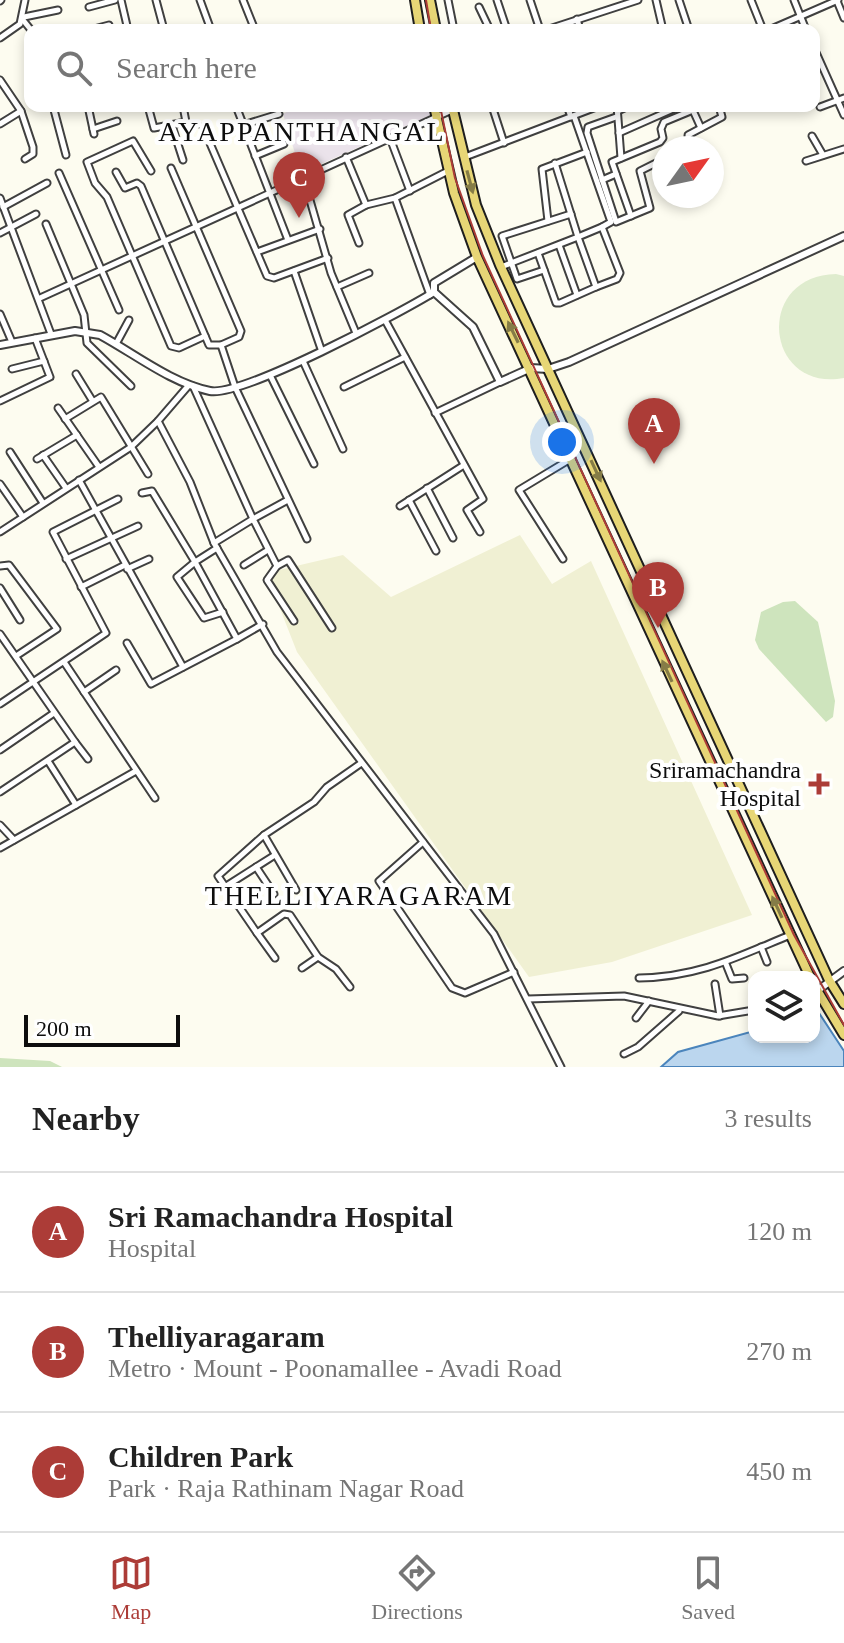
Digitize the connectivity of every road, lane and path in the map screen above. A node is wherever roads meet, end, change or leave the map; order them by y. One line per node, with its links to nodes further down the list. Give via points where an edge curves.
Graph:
1 (25, 0): 23 (street)
2 (118, 0): 18 (street); 26 (street)
3 (156, 0): 27 (street)
4 (200, 0): 28 (street)
5 (243, 0): 29 (street)
6 (415, 0): 30 (main road)
7 (430, 0): 31 (main road)
8 (448, 0): 32 (street)
9 (497, 0): 34 (street)
10 (530, 0): 35 (street)
11 (638, 0): 17 (street)
12 (656, 0): 38 (street)
13 (679, 0): 39 (street)
14 (751, 0): 40 (street)
15 (794, 0): 21 (street)
16 (837, 0): 21 (street); 22 (street)
17 (615, 4): 24 (street)
18 (89, 7)
19 (479, 7): 33 (street)
20 (58, 10): 23 (street)
21 (800, 15): 41 (street); 42 (street)
22 (844, 18)
23 (23, 19): 25 (street); 43 (street)
24 (577, 19): 36 (street); 37 (street)
25 (27, 24)
26 (126, 24)
27 (162, 24)
28 (209, 24)
29 (253, 24)
30 (419, 24)
31 (435, 24)
32 (453, 24)
33 (487, 24)
34 (505, 24)
35 (540, 24)
36 (562, 24)
37 (578, 24)
38 (662, 24)
39 (687, 24)
40 (761, 24)
41 (781, 24)
42 (804, 24)
43 (0, 38)
44 (820, 60): 47 (street)
45 (0, 80): 46 (street)
46 (2, 89): 49 (street)
47 (840, 99): 48 (street); 68 (street)
48 (820, 107)
49 (21, 111): 72 (street); 91 (street, via 34,151)
50 (55, 112): 85 (street)
51 (89, 112): 71 (street, via 93,132)
52 (150, 112): 74 (street, via 154,128)
53 (184, 112): 74 (street, via 186,122)
54 (238, 112): 73 (street)
55 (435, 112): 70 (main road)
56 (445, 112): 70 (street)
57 (453, 112): 89 (main road)
58 (494, 112): 81 (street)
59 (570, 112): 69 (street)
60 (583, 112): 69 (street)
61 (615, 112): 103 (street, via 587,131)
62 (617, 112): 77 (street)
63 (666, 112): 77 (street)
64 (684, 112): 90 (street, via 664,122 660,142)
65 (694, 112): 76 (street)
66 (721, 112): 76 (street, via 722,117)
67 (279, 114): 73 (street)
68 (844, 115)
69 (572, 116): 81 (street); 84 (street)
70 (436, 117): 80 (street); 98 (main road)
71 (117, 121)
72 (0, 124)
73 (243, 125): 87 (street)
74 (172, 126): 92 (street)
75 (203, 127): 110 (street)
76 (701, 128): 78 (street)
77 (619, 133): 90 (street)
78 (688, 136)
79 (812, 136): 86 (street)
80 (390, 138): 88 (street); 105 (street)
81 (504, 143): 89 (street)
82 (284, 144): 87 (street)
83 (844, 149): 86 (street)
84 (587, 152): 94 (street); 119 (street, via 611,222)
85 (66, 155)
86 (823, 155): 93 (street)
87 (255, 156): 106 (street)
88 (346, 157): 102 (street); 109 (street)
89 (463, 157): 133 (main road, one-way to 133, via 476,205)
90 (621, 158): 101 (street, via 612,162)
91 (25, 159)
92 (183, 160)
93 (806, 161)
94 (555, 163): 112 (street); 115 (street, via 541,173)
95 (652, 165): 114 (street, via 640,171 651,206)
96 (171, 168): 117 (street)
97 (151, 171): 130 (street, via 133,141 87,162)
98 (448, 171): 105 (street); 131 (main road)
99 (116, 172): 124 (street, via 125,188 141,186)
100 (59, 173): 134 (street)
101 (616, 174): 103 (street); 114 (street)
102 (303, 176): 106 (street); 120 (street)
103 (602, 180): 114 (street, via 616,222)
104 (47, 183): 111 (street)
105 (410, 191): 108 (street)
106 (268, 192): 110 (street); 125 (street)
107 (0, 198): 111 (street)
108 (395, 198): 109 (street); 141 (street)
109 (366, 205): 126 (street, via 347,216)
110 (238, 206): 117 (street); 128 (street)
111 (3, 211): 118 (street)
112 (571, 213): 115 (street); 123 (street)
113 (36, 214): 118 (street)
114 (631, 216)
115 (548, 221): 133 (street, via 502,236)
116 (46, 224): 138 (street)
117 (196, 225): 124 (street); 156 (street, via 241,331)
118 (11, 226): 121 (street); 143 (street)
119 (602, 227): 123 (street); 140 (street, via 620,273)
120 (320, 229): 125 (street); 132 (street)
121 (0, 233)
122 (844, 236): 163 (street)
123 (578, 237): 127 (street); 140 (street)
124 (165, 240): 130 (street); 151 (street)
125 (288, 240): 128 (street)
126 (359, 243)
127 (559, 245): 129 (street); 142 (street)
128 (257, 252): 136 (street, via 269,278)
129 (538, 253): 133 (street); 135 (street)
130 (132, 254): 134 (street); 151 (street, via 171,346 179,348)
131 (477, 257): 141 (street, via 434,283); 161 (main road, one-way to 131)
132 (328, 258): 136 (street); 139 (street)
133 (506, 265): 135 (street, via 519,280); 163 (main road)
134 (100, 270): 138 (street); 144 (street)
135 (544, 270): 142 (street, via 556,303)
136 (294, 271): 157 (street)
137 (369, 273): 139 (street)
138 (71, 284): 143 (street); 148 (street)
139 (337, 287): 149 (street)
140 (596, 287): 142 (street)
141 (432, 293): 147 (street); 166 (street, via 473,327)
142 (577, 295)
143 (40, 298): 150 (street)
144 (119, 310)
145 (0, 314): 153 (street)
146 (129, 320): 154 (street)
147 (385, 320): 149 (street); 158 (street)
148 (85, 331): 150 (street); 154 (street); 168 (street, via 87,343)
149 (356, 333): 157 (street)
150 (51, 334): 152 (street)
151 (205, 336): 156 (street, via 210,347)
152 (34, 338): 153 (street); 159 (street)
153 (12, 342): 155 (street)
154 (116, 344): 167 (street)
155 (0, 345)
156 (221, 345): 169 (street)
157 (321, 349): 160 (street)
158 (405, 357): 170 (street); 174 (street)
159 (44, 361): 162 (street); 172 (street, via 48,380)
160 (303, 361): 165 (street); 179 (street)
161 (531, 368): 163 (street); 166 (street); 181 (main road)
162 (12, 369)
163 (548, 369): 266 (main road, one-way to 266)
164 (76, 374): 171 (street)
165 (270, 375): 169 (street); 182 (street)
166 (500, 382): 174 (street)
167 (191, 385): 169 (street, via 211,391); 176 (street); 198 (street)
168 (131, 386)
169 (235, 387): 193 (street)
170 (344, 387)
171 (92, 400): 175 (street); 178 (street, via 102,398)
172 (0, 401)
173 (58, 408): 175 (street)
174 (435, 413): 183 (street)
175 (65, 419): 177 (street)
176 (158, 421): 178 (street); 205 (street)
177 (77, 435): 184 (street); 188 (street, via 40,457)
178 (131, 447): 184 (street); 185 (street)
179 (343, 449)
180 (10, 452): 194 (street)
181 (572, 458): 210 (street, via 519,490); 254 (main road, one-way to 181)
182 (314, 464)
183 (464, 465): 189 (street); 201 (street, via 483,499 467,510)
184 (99, 467): 186 (street)
185 (148, 474)
186 (79, 480): 188 (street); 196 (street)
187 (0, 484): 197 (street)
188 (66, 488): 194 (street)
189 (427, 488): 192 (street); 202 (street)
190 (142, 493): 211 (street, via 152,491)
191 (118, 499): 196 (street)
192 (409, 500): 195 (street); 207 (street)
193 (286, 501): 198 (street); 204 (street)
194 (43, 503): 197 (street)
195 (400, 506)
196 (95, 510): 203 (street); 208 (street, via 54,530)
197 (23, 517): 200 (street)
198 (253, 519): 205 (street); 206 (street)
199 (138, 526): 203 (street)
200 (0, 532)
201 (480, 532)
202 (453, 538)
203 (111, 539): 208 (street); 215 (street)
204 (307, 539)
205 (216, 546): 211 (street); 221 (street)
206 (268, 550): 212 (street); 214 (street)
207 (436, 551)
208 (66, 559): 216 (street)
209 (149, 559): 215 (street)
210 (563, 559)
211 (195, 562): 218 (street); 218 (street, via 178,579 205,620)
212 (244, 565)
213 (0, 566): 226 (street, via 7,564 57,629)
214 (277, 566): 220 (street, via 267,580); 222 (street, via 289,561)
215 (126, 567): 216 (street); 228 (street)
216 (81, 587): 227 (street, via 106,633)
217 (0, 588): 219 (street)
218 (223, 612): 224 (street)
219 (20, 620)
220 (294, 621)
221 (263, 624): 224 (street); 238 (street, via 283,662)
222 (332, 628)
223 (0, 634): 226 (street)
224 (237, 639): 228 (street)
225 (127, 643): 228 (street, via 150,683)
226 (16, 656): 230 (street)
227 (64, 662): 230 (street); 231 (street)
228 (183, 667)
229 (116, 670): 231 (street)
230 (33, 683): 232 (street); 233 (street)
231 (84, 692): 239 (street)
232 (0, 704)
233 (54, 713): 234 (street); 235 (street)
234 (75, 742): 236 (street); 237 (street)
235 (0, 750)
236 (88, 759)
237 (48, 761): 240 (street); 242 (street)
238 (360, 764): 244 (street); 246 (street)
239 (136, 771): 241 (street); 242 (street)
240 (0, 792)
241 (155, 798)
242 (76, 805): 245 (street)
243 (0, 825): 245 (street)
244 (264, 835): 248 (street); 250 (street, via 220,872)
245 (14, 840): 247 (street)
246 (423, 842): 263 (street, via 494,934); 263 (street, via 378,879 452,988 465,993)
247 (0, 848)
248 (275, 855): 249 (street); 251 (street)
249 (256, 867): 250 (street); 252 (street)
250 (223, 888): 253 (street)
251 (296, 890)
252 (274, 894)
253 (257, 933): 256 (street, via 287,914); 257 (street)
254 (791, 935): 255 (street); 261 (main road)
255 (761, 947): 258 (street); 259 (street)
256 (318, 957): 260 (street); 269 (street)
257 (275, 958)
258 (767, 962)
259 (726, 964): 264 (street, via 670,978); 265 (street, via 732,979)
260 (302, 968)
261 (807, 971)
262 (844, 971): 266 (street)
263 (514, 972): 271 (street)
264 (639, 978)
265 (744, 978)
266 (829, 980): 268 (street); 273 (main road)
267 (715, 984): 276 (street)
268 (820, 986)
269 (350, 987)
270 (820, 997): 278 (main road)
271 (528, 999): 272 (street, via 602,995); 280 (street)
272 (649, 1001): 274 (street); 277 (street)
273 (844, 1004)
274 (680, 1010): 276 (street); 279 (street)
275 (748, 1011): 276 (street)
276 (720, 1016)
277 (636, 1018)
278 (844, 1035)
279 (624, 1054)
280 (561, 1067)

